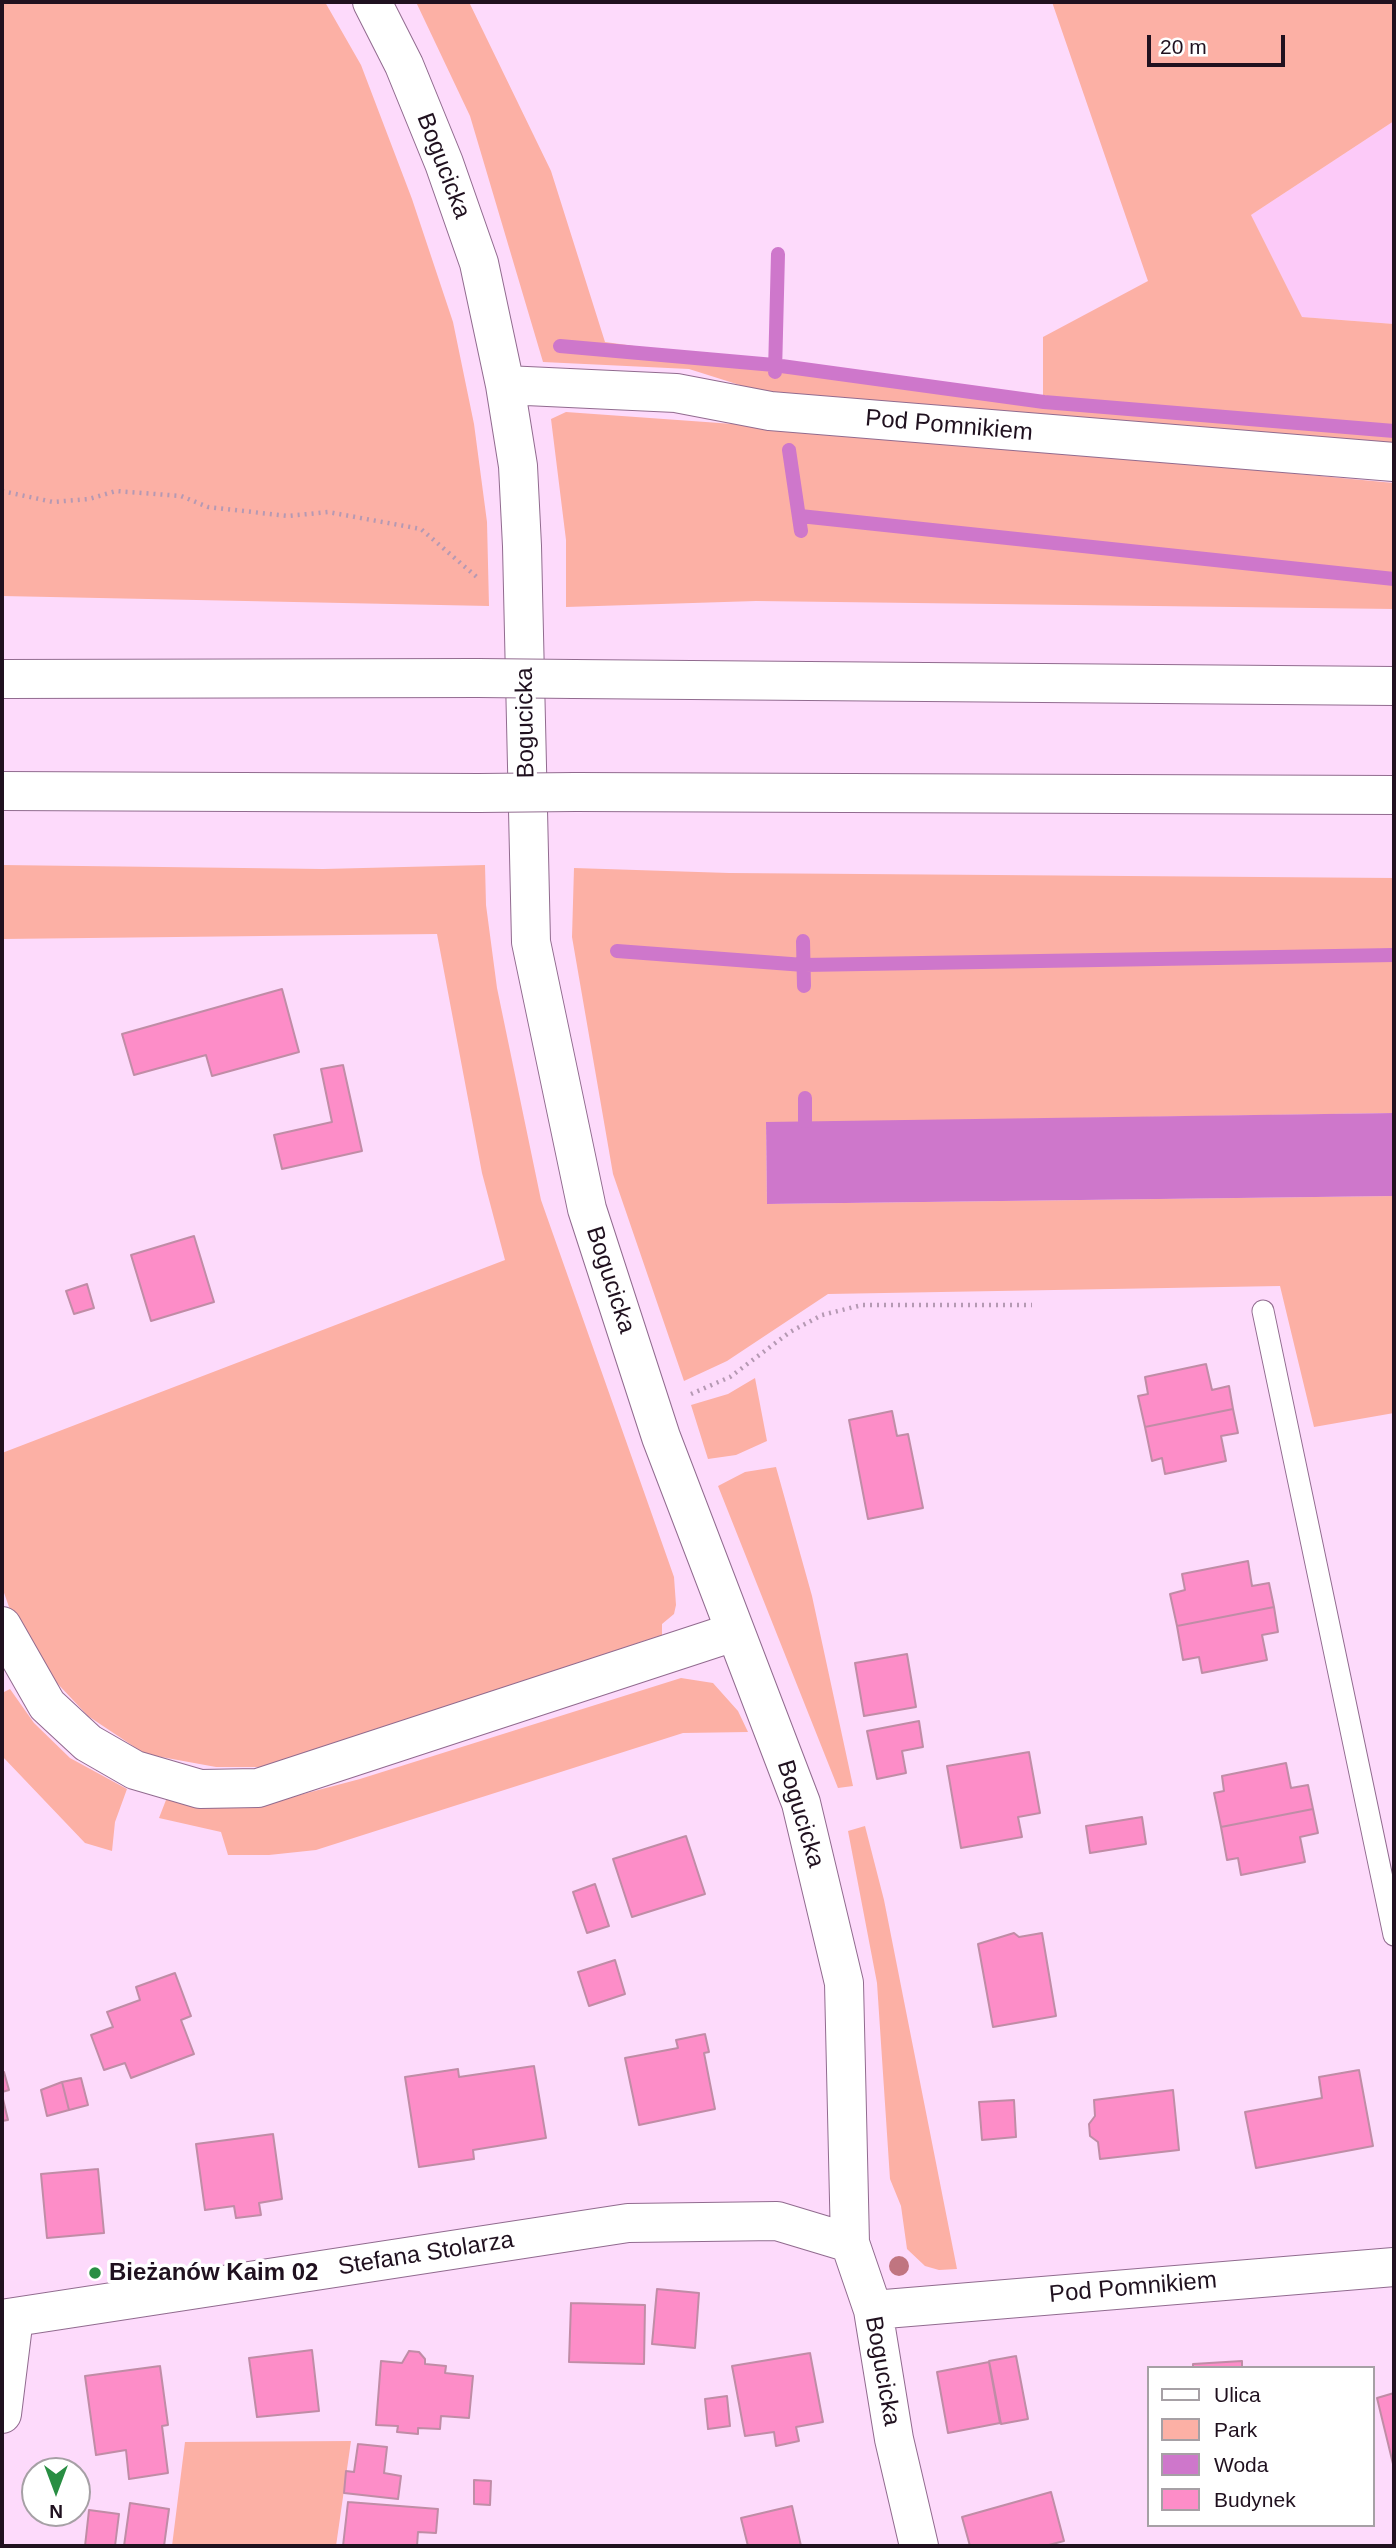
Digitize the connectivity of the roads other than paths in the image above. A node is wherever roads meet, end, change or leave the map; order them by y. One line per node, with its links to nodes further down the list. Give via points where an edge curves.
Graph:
1 (372, 2): 2 (main road, Bogucicka, via 404,65 479,263)
2 (505, 385): 3 (main road, Pod Pomnikiem, via 676,393 770,411); 10 (main road, Bogucicka, via 518,466 522,546 531,942 587,1209 652,1410)
3 (1394, 462)
4 (2, 679): 5 (main road, bridge, via 574,678)
5 (1394, 686)
6 (2, 791): 7 (main road, bridge)
7 (1394, 795)
8 (1263, 1311): 11 (lane)
9 (2, 1626): 10 (main road, via 47,1705 88,1743 135,1770 200,1789 258,1788)
10 (734, 1632): 12 (main road, Bogucicka, via 801,1804 844,1983)
11 (1394, 1935)
12 (850, 2243): 14 (main road, Bogucicka); 15 (main road, Stefana Stolarza, via 777,2221 628,2223)
13 (1394, 2267): 14 (main road, Pod Pomnikiem)
14 (873, 2310): 17 (main road, Bogucicka, via 894,2439)
15 (8, 2318): 16 (main road)
16 (2, 2414)
17 (919, 2546)

